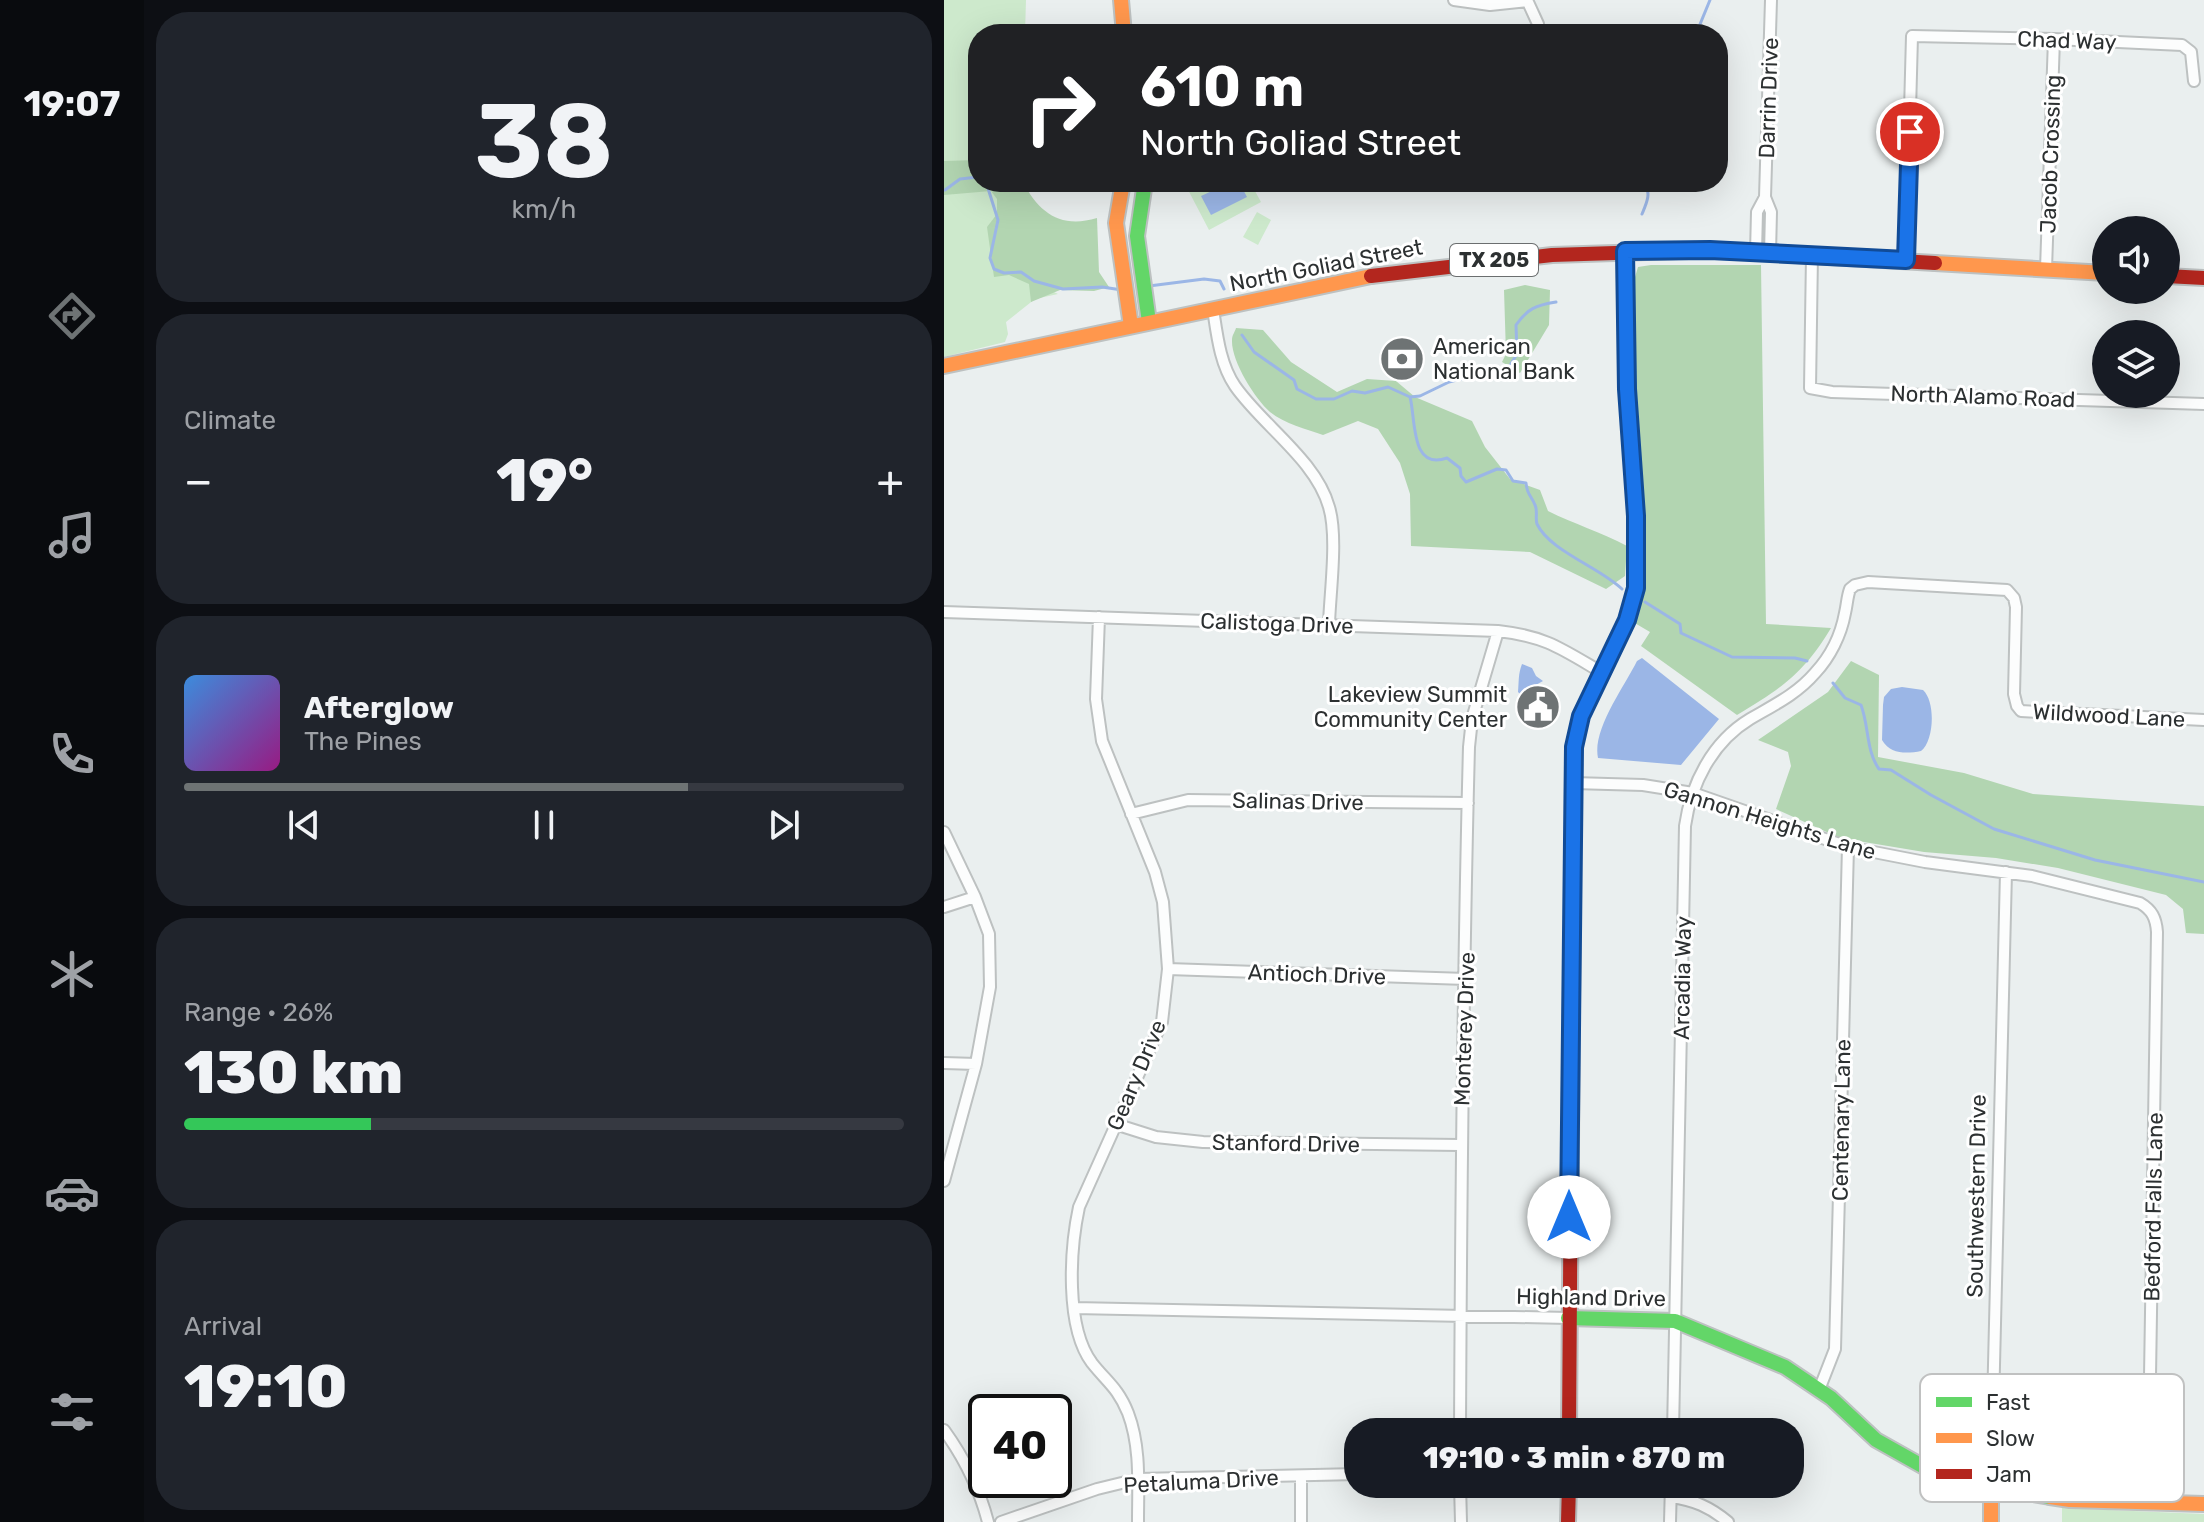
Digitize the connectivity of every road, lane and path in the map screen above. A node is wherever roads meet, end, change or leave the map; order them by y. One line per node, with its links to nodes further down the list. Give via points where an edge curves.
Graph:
1 (1121, 0): 5 (street)
2 (1454, 0): 3 (street, via 1490,5)
3 (1527, 0): 6 (street)
4 (1771, 0): 12 (street, Darrin Drive, via 1765,197 1771,212)
5 (1123, 24)
6 (1538, 24)
7 (2054, 39): 8 (street, Chad Way, via 2182,45 2191,52); 14 (street, Chad Way, via 1912,36); 15 (street, Jacob Crossing)
8 (2194, 81)
9 (1121, 192): 21 (street, via 1116,223)
10 (1144, 192): 20 (street, via 1137,236)
11 (1625, 251): 12 (street, North Goliad Street / TX 205); 19 (street, North Goliad Street / TX 205, via 1405,271); 28 (street, via 1636,588)
12 (1763, 252): 13 (street, North Goliad Street / TX 205)
13 (1812, 255): 14 (street, North Goliad Street / TX 205); 23 (street, North Alamo Road, via 1810,388)
14 (1906, 260): 15 (street, North Goliad Street / TX 205)
15 (2046, 269): 16 (street, North Goliad Street / TX 205)
16 (2092, 272)
17 (2180, 277): 18 (street)
18 (2204, 278)
19 (1213, 309): 20 (street, North Goliad Street / TX 205); 26 (street, via 1222,359 1235,386 1319,483 1330,508)
20 (1149, 322): 21 (street, North Goliad Street / TX 205)
21 (1131, 326): 22 (street, North Goliad Street / TX 205)
22 (944, 366)
23 (2204, 404)
24 (944, 612): 25 (street, Calistoga Drive)
25 (1099, 617): 26 (street, Calistoga Drive); 34 (street, Geary Drive, via 1099,726)
26 (1329, 624): 27 (street, Calistoga Drive)
27 (1498, 631): 28 (street, Calistoga Drive, via 1548,641); 33 (street, Monterey Drive, via 1472,719)
28 (1601, 672): 31 (street, via 1581,716)
29 (2017, 706): 30 (street, Wildwood Lane, via 2027,713); 32 (street, Arcadia Way, via 2016,607 2011,593 2001,588 1855,585 1830,654 1817,671 1784,700 1730,734 1706,764)
30 (2204, 720)
31 (1573, 783): 32 (street, Gannon Heights Lane); 50 (street)
32 (1693, 793): 36 (street, Gannon Heights Lane); 51 (street, Arcadia Way, via 1685,826)
33 (1468, 803): 34 (street, Salinas Drive, via 1188,800); 42 (street, Monterey Drive)
34 (1131, 814): 41 (street, Geary Drive, via 1163,902)
35 (944, 832): 38 (street)
36 (1848, 847): 37 (street, Gannon Heights Lane); 54 (street, Centenary Lane, via 1835,1349)
37 (2006, 872): 40 (street, Gannon Heights Lane, via 2140,903); 52 (street, Southwestern Drive)
38 (975, 897): 39 (street); 44 (street, via 989,934 990,987)
39 (944, 907)
40 (2151, 912): 53 (street, Bedford Falls Lane, via 2157,932)
41 (1168, 969): 42 (street, Antioch Drive); 45 (street, Geary Drive, via 1162,1022)
42 (1466, 979): 46 (street, Monterey Drive)
43 (944, 1063): 44 (street)
44 (976, 1064): 47 (street)
45 (1115, 1124): 46 (street, Stanford Drive, via 1156,1137 1203,1142); 48 (street, Geary Drive, via 1079,1207)
46 (1460, 1145): 49 (street, Monterey Drive)
47 (944, 1181)
48 (1074, 1308): 49 (street, Highland Drive); 62 (street, Geary Drive, via 1079,1338 1127,1411 1136,1438)
49 (1461, 1316): 50 (street, Highland Drive); 55 (street, Monterey Drive)
50 (1568, 1318): 51 (street, Highland Drive); 56 (street)
51 (1675, 1321): 54 (street, Highland Drive, via 1785,1367); 57 (street, Arcadia Way)
52 (1994, 1374)
53 (2150, 1374)
54 (1819, 1390): 59 (street, Highland Drive, via 1876,1440)
55 (1460, 1418)
56 (1569, 1418)
57 (1673, 1418)
58 (944, 1430): 70 (street, via 980,1491)
59 (1920, 1465)
60 (1344, 1474): 61 (street, Petaluma Drive)
61 (1301, 1476): 62 (street, Petaluma Drive); 73 (street)
62 (1138, 1479): 71 (street, Petaluma Drive); 72 (street, Geary Drive)
63 (1460, 1498): 74 (street)
64 (1569, 1498): 75 (street)
65 (1671, 1498): 76 (street)
66 (1681, 1498): 77 (street)
67 (2122, 1502): 68 (street, Highland Drive)
68 (2148, 1503): 69 (street, Highland Drive)
69 (2204, 1504)
70 (988, 1522)
71 (1001, 1522)
72 (1138, 1522)
73 (1301, 1522)
74 (1461, 1522)
75 (1568, 1522)
76 (1670, 1522)
77 (1728, 1522)

